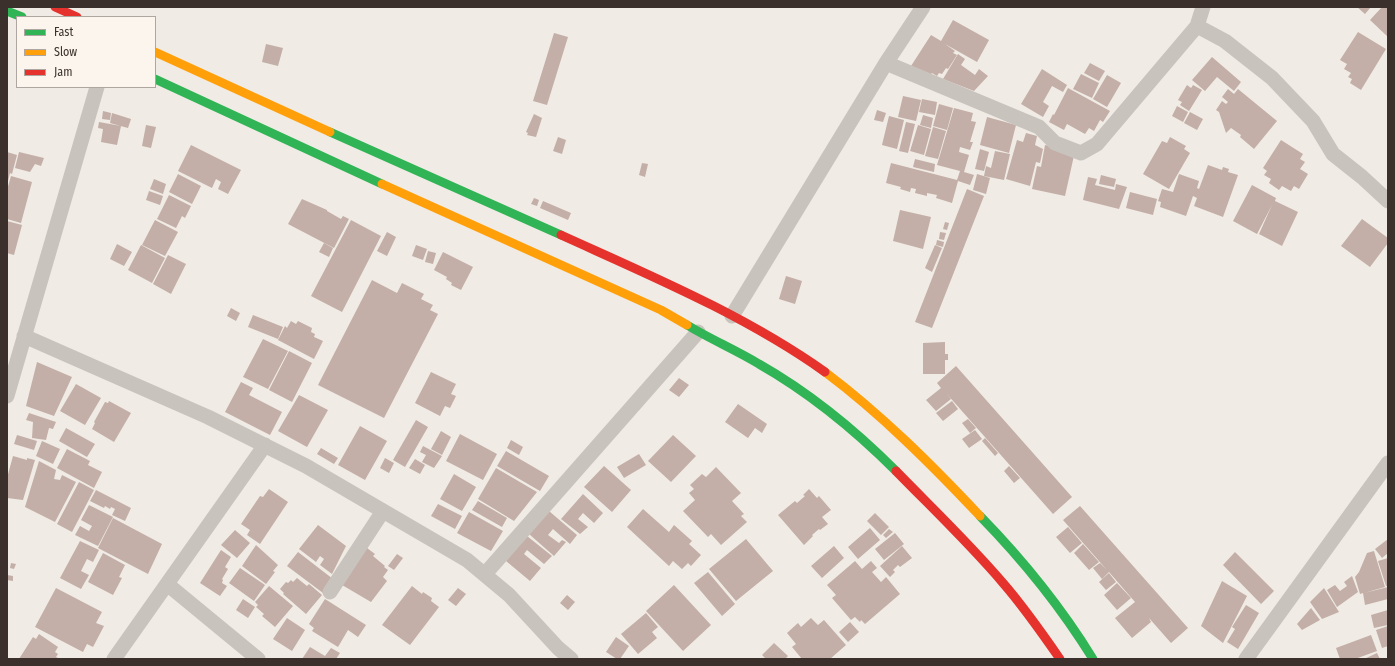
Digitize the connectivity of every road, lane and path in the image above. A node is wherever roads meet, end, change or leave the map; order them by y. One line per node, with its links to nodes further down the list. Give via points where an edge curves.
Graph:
1 (55, 7): 6 (highway)
2 (923, 7): 9 (street)
3 (1203, 7): 7 (street)
4 (7, 11): 5 (highway)
5 (20, 16)
6 (75, 16)
7 (1197, 26): 9 (street, via 1098,144 1081,153 1055,143 1039,127); 12 (street, via 1225,41 1272,78 1314,121 1333,154)
8 (156, 52): 13 (highway, via 658,278)
9 (886, 63): 13 (street)
10 (156, 79): 14 (highway, via 606,284 661,310)
11 (97, 88): 15 (street)
12 (1388, 201)
13 (732, 316): 27 (highway, via 812,362 853,393 893,430 985,520 1024,563 1056,602)
14 (698, 332): 20 (street); 26 (highway, via 760,364 805,393 843,422 970,546 1037,625)
15 (24, 336): 16 (street); 17 (street, via 208,417)
16 (7, 396)
17 (265, 445): 19 (street); 21 (street)
18 (1388, 464): 28 (street)
19 (383, 511): 20 (street, via 467,560); 22 (street)
20 (485, 574): 25 (street)
21 (167, 584): 23 (street); 24 (street)
22 (330, 592)
23 (114, 659)
24 (258, 659)
25 (571, 659)
26 (1060, 659)
27 (1093, 659)
28 (1246, 659)

